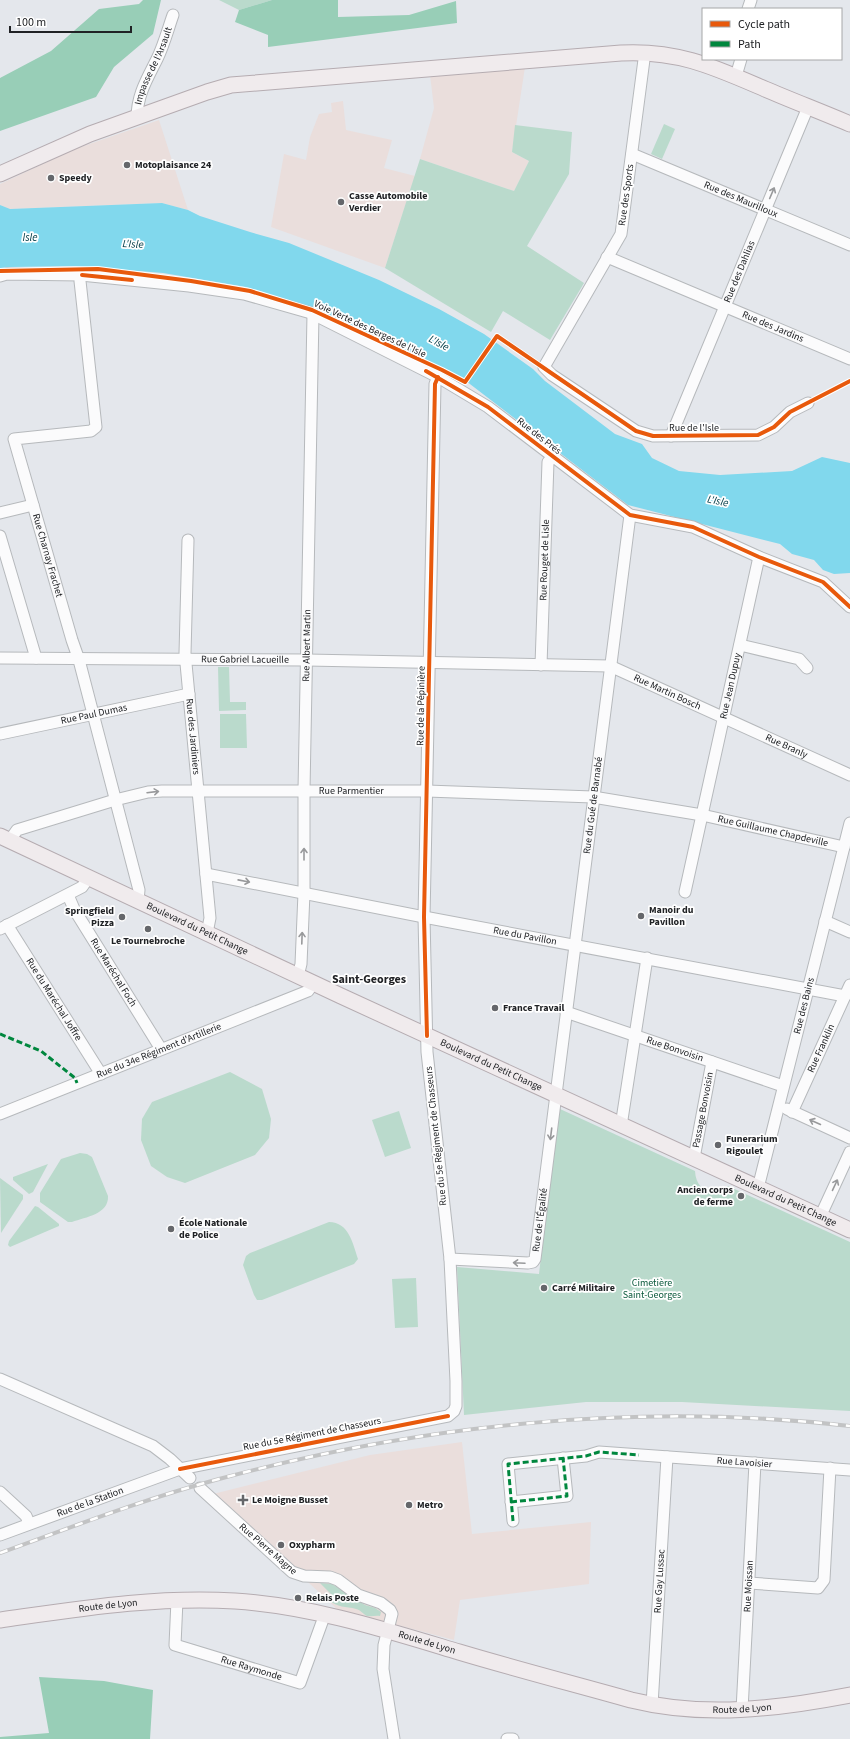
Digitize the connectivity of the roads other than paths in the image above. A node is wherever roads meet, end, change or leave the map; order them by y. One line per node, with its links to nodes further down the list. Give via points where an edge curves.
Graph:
1 (173, 15): 6 (street, Impasse de l'Arsault, via 139,96)
2 (645, 52): 4 (main road, via 708,64); 6 (main road, via 231,85); 8 (street, Rue des Sports)
3 (741, 60): 4 (street)
4 (736, 76): 5 (main road)
5 (808, 107): 7 (main road); 10 (street, Rue des Dahlias, one-way to 5)
6 (137, 118): 9 (main road, via 90,134)
7 (850, 124)
8 (632, 154): 10 (street, Rue des Maurilloux); 12 (street, Rue des Sports, via 621,234)
9 (0, 174)
10 (765, 209): 11 (street, Rue des Maurilloux); 15 (street, Rue des Dahlias)
11 (850, 245)
12 (607, 257): 15 (street, Rue des Jardins); 18 (street, Rue des Sports)
13 (81, 275): 14 (street, Rue des Prés); 16 (street, Rue des Prés, via 244,294); 23 (street, Rue Charnay Frachet, via 96,427 91,431 14,439)
14 (0, 276)
15 (725, 306): 17 (street, Rue des Jardins); 21 (street, Rue des Dahlias)
16 (313, 314): 19 (street, Rue des Prés); 35 (street, Rue Albert Martin)
17 (850, 359)
18 (544, 367): 21 (street, Rue de l'Isle, via 636,432 653,436)
19 (438, 377): 22 (street, Rue des Prés, via 488,407); 36 (street, Rue de la Pépinière, via 435,384)
20 (808, 403): 21 (street, Rue de l'Isle, via 790,412 774,427 758,435)
21 (671, 436)
22 (553, 457): 25 (street, Rue des Prés); 37 (street, Rue Rouget de Lisle, via 548,462)
23 (33, 506): 24 (street); 33 (street, Rue Charnay Frachet)
24 (0, 513)
25 (630, 515): 28 (street, Rue des Prés, via 693,527); 38 (street, Rue du Gué de Barnabé)
26 (0, 536): 32 (street)
27 (188, 540): 34 (street, Rue des Jardiniers)
28 (759, 557): 29 (street, Rue des Prés, via 823,582); 30 (street, Rue Jean Dupuy)
29 (850, 607)
30 (740, 645): 39 (street, via 799,659); 42 (street, Rue Jean Dupuy)
31 (0, 658): 32 (street, Rue Gabriel Lacueille)
32 (36, 658): 33 (street, Rue Gabriel Lacueille)
33 (78, 658): 34 (street, Rue Gabriel Lacueille); 41 (street, Rue Charnay Frachet)
34 (186, 660): 35 (street, Rue Gabriel Lacueille); 40 (street, Rue des Jardiniers)
35 (307, 660): 36 (street, Rue Gabriel Lacueille); 46 (street, Rue Albert Martin)
36 (429, 663): 37 (street, Rue Gabriel Lacueille); 47 (street, Rue de la Pépinière)
37 (541, 665): 38 (street, Rue Gabriel Lacueille)
38 (610, 666): 42 (street, Rue Martin Bosch); 48 (street, Rue du Gué de Barnabé)
39 (807, 668)
40 (189, 694): 41 (street, Rue Paul Dumas); 45 (street, Rue des Jardiniers)
41 (92, 714): 43 (street, Rue Paul Dumas); 49 (street, Rue Charnay Frachet)
42 (724, 718): 44 (street, Rue Branly); 50 (street, Rue Jean Dupuy)
43 (0, 734)
44 (850, 775)
45 (197, 790): 46 (street, Rue Parmentier); 49 (street, Rue Parmentier, one-way to 45, via 148,792); 54 (street, Rue des Jardiniers)
46 (304, 790): 47 (street, Rue Parmentier); 57 (street, Rue Albert Martin, one-way to 46)
47 (427, 791): 48 (street, Rue Parmentier); 60 (street, Rue de la Pépinière)
48 (593, 797): 50 (street, Rue Parmentier); 65 (street, Rue du Gué de Barnabé)
49 (115, 800): 52 (street, Rue Parmentier, via 17,830); 59 (street, Rue Charnay Frachet, via 139,890)
50 (702, 815): 53 (street, Rue Guillaume Chapdeville); 56 (street, Rue Jean Dupuy)
51 (850, 823): 53 (street, Rue des Bains)
52 (5, 838): 55 (main road, Boulevard du Petit Change)
53 (844, 847): 61 (street, Rue des Bains)
54 (206, 874): 57 (street, Rue du Pavillon, one-way to 57); 64 (street, Rue des Jardiniers, via 210,918)
55 (89, 877): 58 (street, via 82,887); 59 (main road, Boulevard du Petit Change)
56 (685, 892)
57 (304, 893): 60 (street, Rue du Pavillon); 67 (street, Rue Albert Martin, one-way to 57, via 301,964)
58 (68, 895): 62 (street); 75 (street, Rue Maréchal Foch, via 74,909)
59 (138, 900): 64 (main road, Boulevard du Petit Change)
60 (424, 918): 65 (street, Rue du Pavillon); 74 (street, Rue de la Pépinière)
61 (825, 921): 63 (street); 70 (street, Rue des Bains)
62 (4, 927): 77 (street, Rue du Maréchal Joffre)
63 (850, 932)
64 (207, 933): 67 (main road, Boulevard du Petit Change)
65 (576, 945): 66 (street, Rue du Pavillon); 72 (street, Rue du Gué de Barnabé)
66 (647, 958): 70 (street, Rue du Pavillon); 73 (street)
67 (298, 976): 68 (main road, Boulevard du Petit Change)
68 (314, 984): 74 (main road, Boulevard du Petit Change); 75 (street, Rue du 34e Régiment d'Artillerie, via 308,991)
69 (850, 984): 71 (street, Rue Franklin)
70 (808, 989): 71 (street, Rue du Pavillon); 78 (street, Rue des Bains)
71 (845, 996): 81 (street, Rue Franklin)
72 (566, 1012): 73 (street, Rue Bonvoisin); 79 (street, Rue du Gué de Barnabé)
73 (635, 1035): 76 (street, Rue Bonvoisin); 83 (street)
74 (427, 1036): 79 (main road, Boulevard du Petit Change); 90 (street, Rue du 5e Régiment de Chasseurs)
75 (161, 1049): 77 (street, Rue du 34e Régiment d'Artillerie)
76 (712, 1062): 78 (street, Rue Bonvoisin); 86 (street, Passage Bonvoisin)
77 (101, 1074): 82 (street, Rue du 34e Régiment d'Artillerie)
78 (783, 1086): 80 (street, Rue des Bains)
79 (556, 1095): 83 (main road, Boulevard du Petit Change); 90 (street, Rue de l'Égalité, one-way to 90, via 535,1259 528,1263)
80 (778, 1105): 81 (street); 87 (street, Rue des Bains)
81 (792, 1112): 84 (street, one-way to 81)
82 (0, 1114)
83 (622, 1126): 86 (main road, Boulevard du Petit Change)
84 (850, 1138)
85 (850, 1152): 88 (street, one-way to 85)
86 (694, 1158): 87 (main road, Boulevard du Petit Change)
87 (758, 1188): 88 (main road, Boulevard du Petit Change)
88 (820, 1217): 89 (main road, Boulevard du Petit Change)
89 (850, 1230)
90 (450, 1259): 96 (street, Rue du 5e Régiment de Chasseurs, via 456,1399 454,1411 448,1416)
91 (0, 1379): 96 (street, via 153,1446)
92 (667, 1457): 93 (street, Rue Lavoisier, via 599,1452); 94 (street, Rue Lavoisier); 111 (street, Rue Gay Lussac)
93 (563, 1458): 101 (street, Rue Lavoisier, via 508,1464); 101 (street, via 566,1496)
94 (755, 1463): 95 (street, Rue Lavoisier); 105 (street, Rue Moissan)
95 (830, 1468): 97 (street, Rue Lavoisier); 105 (street, via 824,1580 818,1588)
96 (180, 1469): 98 (street); 103 (street, Rue de la Station)
97 (850, 1470)
98 (190, 1478)
99 (200, 1488): 109 (street, Rue Pierre Magne, via 292,1572 304,1576 330,1577 358,1595 386,1606 392,1614)
100 (0, 1492): 103 (street, via 26,1516)
101 (511, 1502): 102 (street)
102 (513, 1521)
103 (29, 1523): 104 (street, Rue de la Station)
104 (0, 1535)
105 (749, 1583): 112 (street, Rue Moissan)
106 (177, 1600): 107 (main road, Route de Lyon, via 265,1604); 107 (street, Rue Raymonde, via 176,1645 300,1683); 108 (main road, Route de Lyon, via 128,1603)
107 (325, 1614): 109 (main road, Route de Lyon)
108 (0, 1620)
109 (387, 1631): 111 (main road, Route de Lyon); 113 (street, via 383,1669)
110 (850, 1695): 112 (main road, Route de Lyon, via 794,1705)
111 (652, 1705): 112 (main road, Route de Lyon, via 691,1710)
112 (742, 1710)
113 (394, 1739)
114 (507, 1739): 115 (street)
115 (513, 1739)

